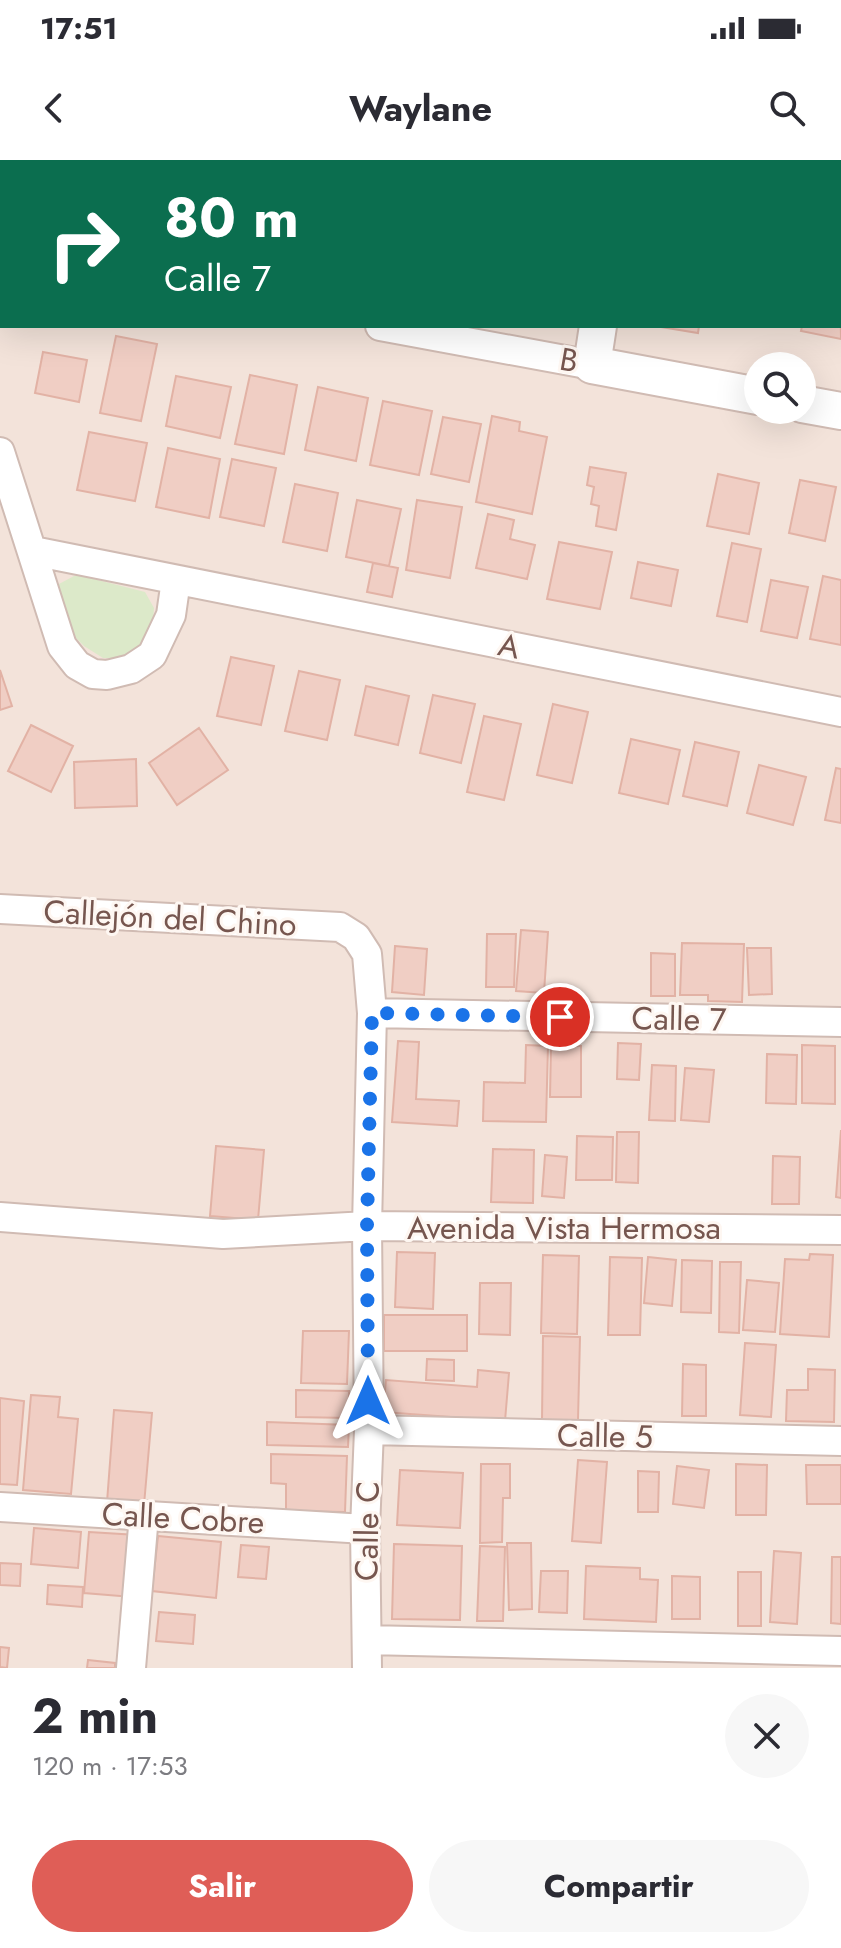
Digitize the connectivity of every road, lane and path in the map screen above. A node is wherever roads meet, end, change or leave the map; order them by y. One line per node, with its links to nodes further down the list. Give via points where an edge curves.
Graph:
1 (391, 328): 3 (street, B)
2 (598, 328): 3 (street)
3 (592, 365): 4 (street, B)
4 (744, 393)
5 (816, 407): 6 (street)
6 (841, 411)
7 (0, 452): 8 (street)
8 (33, 551): 9 (street, A); 9 (street, via 62,646 77,665 93,674 131,669 152,655 171,615)
9 (176, 580): 10 (street, A)
10 (841, 712)
11 (0, 909): 12 (street, Callejón del Chino)
12 (340, 927): 13 (street, Calle C, via 356,937 367,954)
13 (372, 1013): 14 (street, Calle 7); 16 (street, Calle C)
14 (841, 1022)
15 (0, 1217): 16 (street, Avenida Vista Hermosa, via 223,1234)
16 (367, 1226): 17 (street, Avenida Vista Hermosa); 18 (street, Calle C)
17 (841, 1230)
18 (369, 1430): 19 (street, Calle 5); 22 (street, Calle C)
19 (841, 1441)
20 (0, 1507): 21 (street, Calle Cobre)
21 (144, 1515): 22 (street, Calle Cobre); 25 (street)
22 (365, 1529): 23 (street, Calle C)
23 (367, 1640): 24 (street); 26 (street, Calle C)
24 (841, 1651)
25 (131, 1668)
26 (367, 1668)

